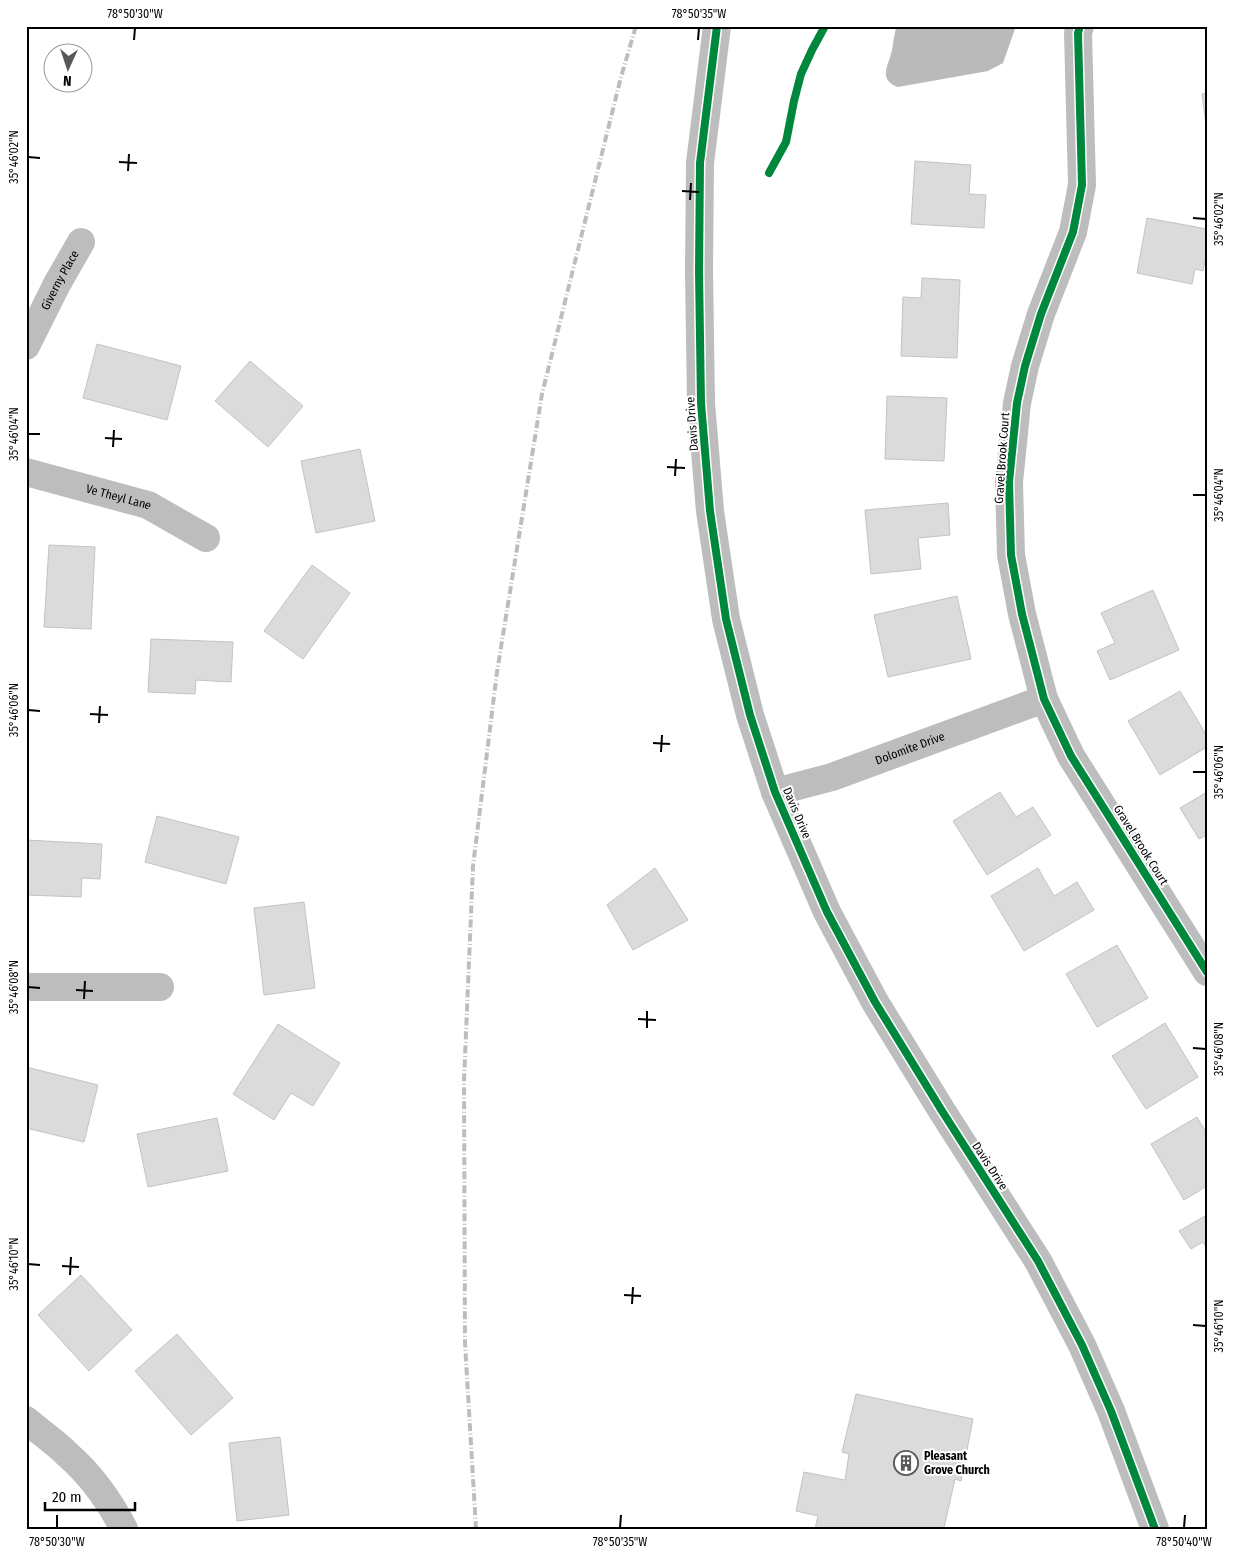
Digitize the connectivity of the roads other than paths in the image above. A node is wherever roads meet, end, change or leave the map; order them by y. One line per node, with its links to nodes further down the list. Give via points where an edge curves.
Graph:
1 (717, 26): 8 (street, Davis Drive, via 700,163 701,403 710,512 726,619 750,715)
2 (1080, 26): 7 (street, Gravel Brook Court, via 1081,192 1072,232 1025,366 1017,402 1010,482 1011,555)
3 (81, 242): 4 (street, Giverny Place)
4 (26, 346)
5 (26, 472): 6 (street, Ve Theyl Lane, via 148,505)
6 (206, 538)
7 (1044, 699): 8 (street, Dolomite Drive, via 847,772); 9 (street, Gravel Brook Court, via 1071,756)
8 (775, 792): 15 (street, Davis Drive, via 827,912 870,994 1038,1261 1077,1336)
9 (1200, 943): 10 (street, Gravel Brook Court)
10 (1207, 972)
11 (26, 987): 12 (street)
12 (160, 987)
13 (26, 1420): 14 (street, via 69,1455 95,1485)
14 (124, 1529)
15 (1155, 1529)

